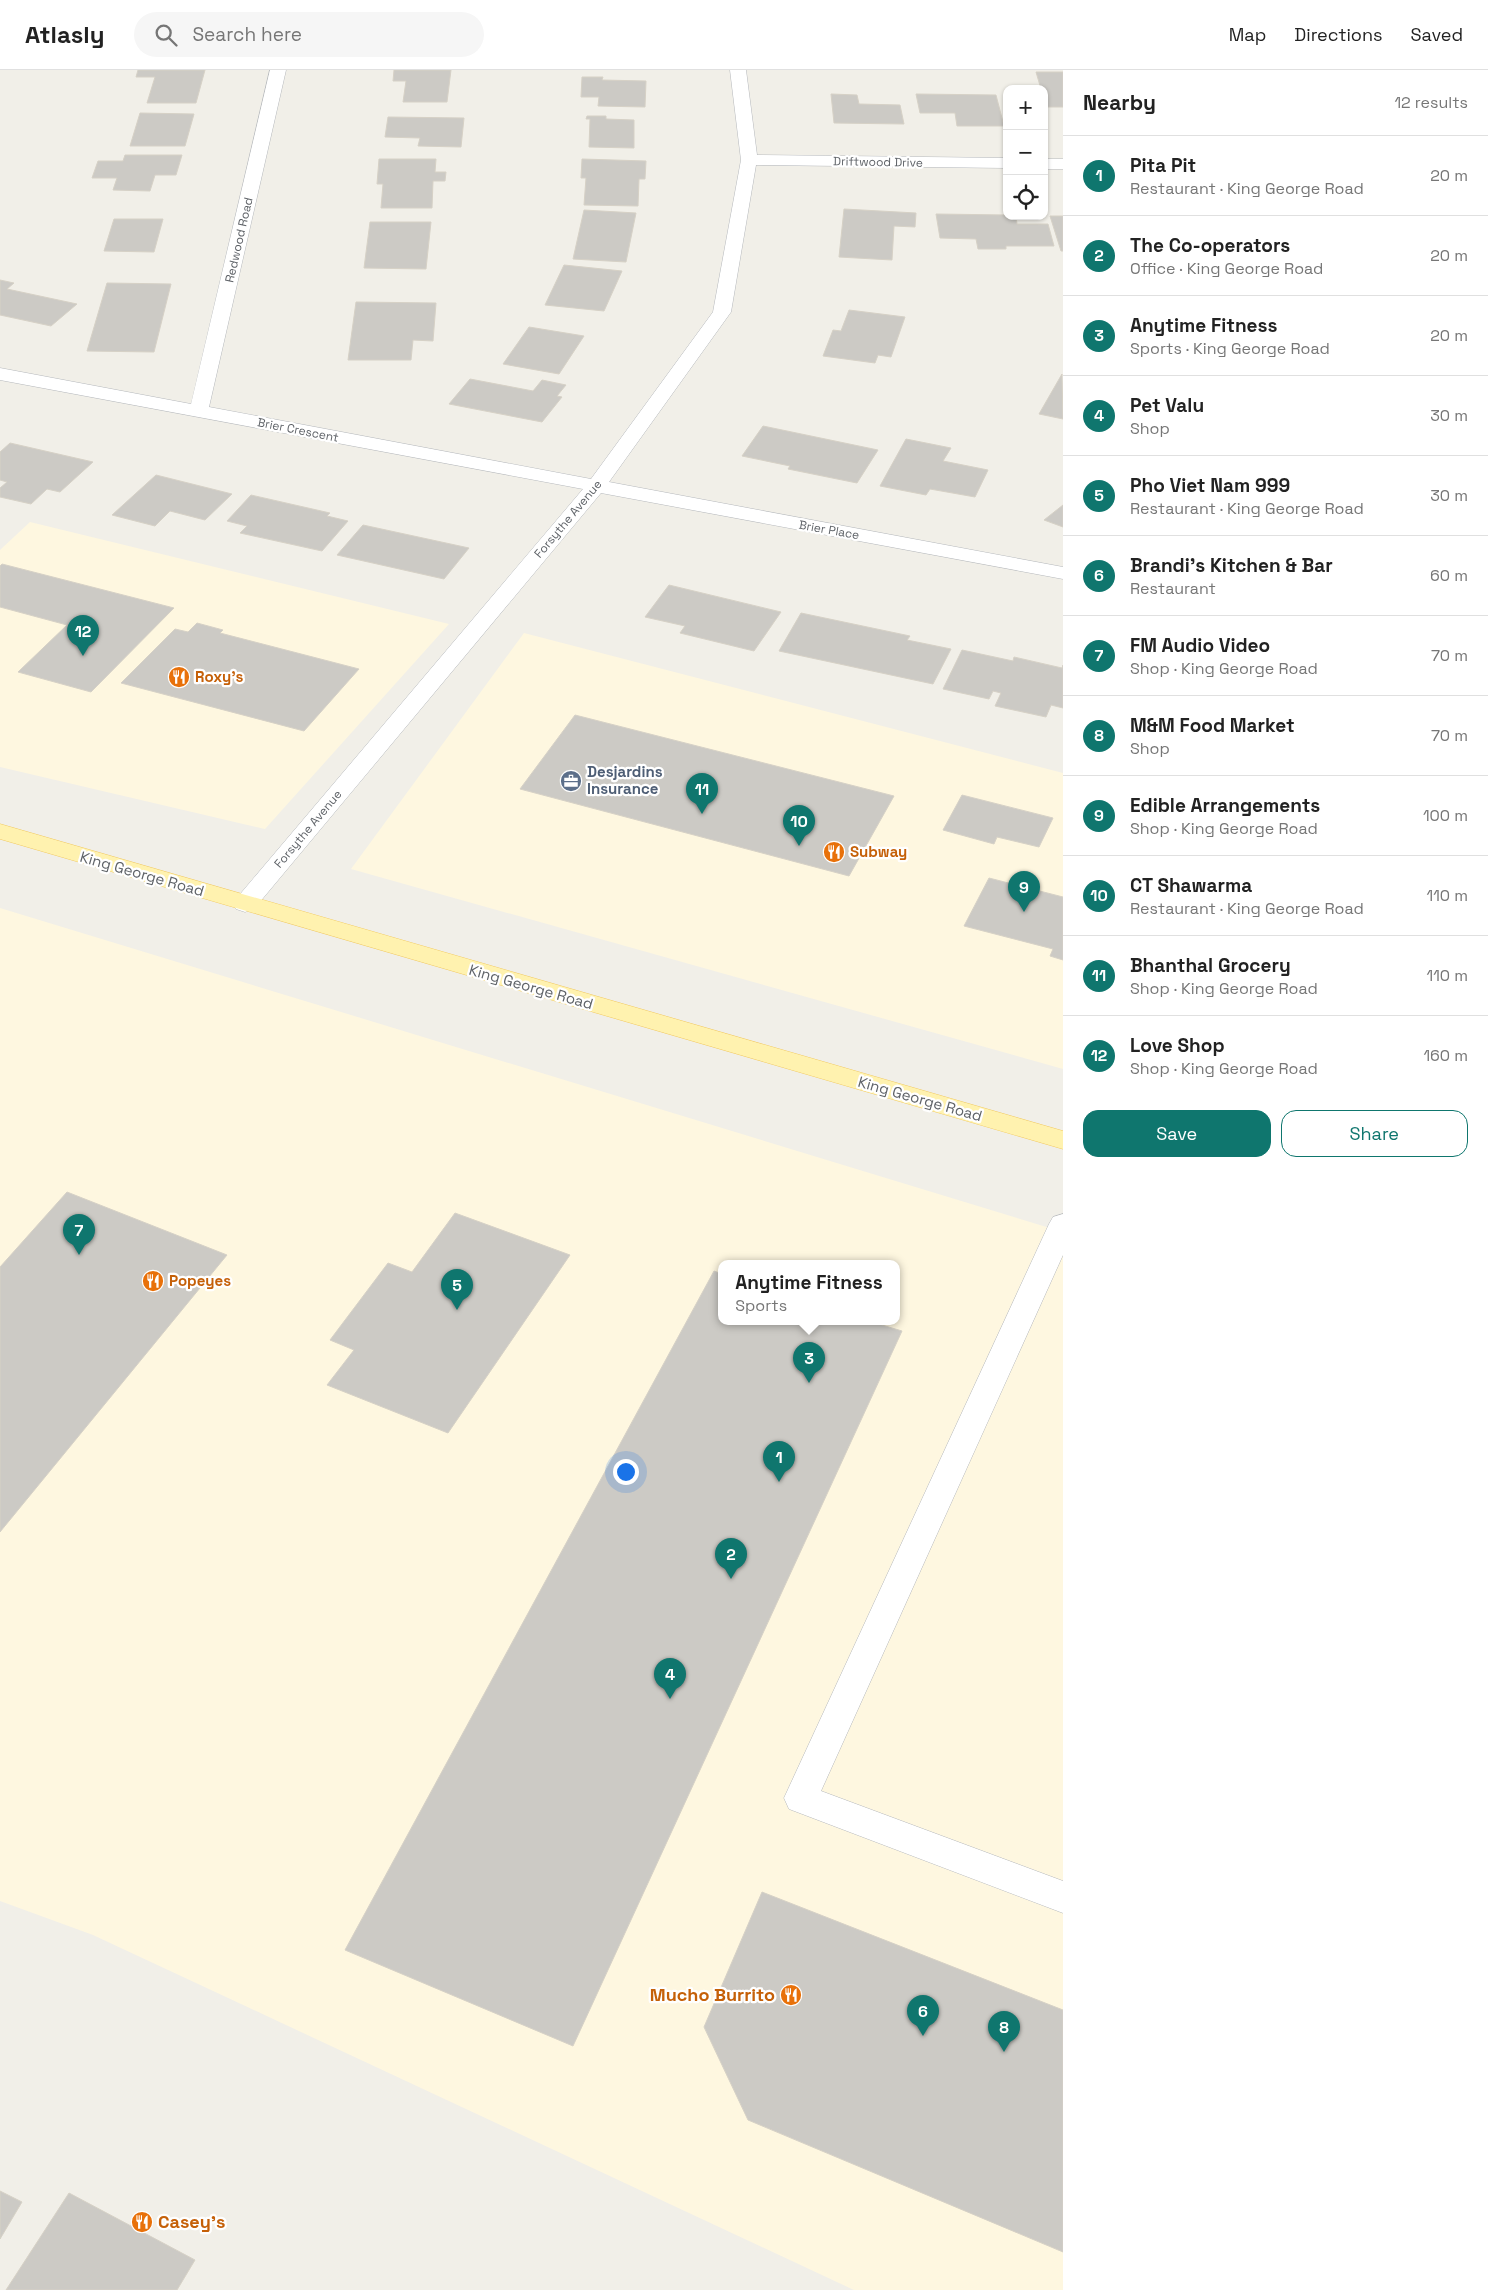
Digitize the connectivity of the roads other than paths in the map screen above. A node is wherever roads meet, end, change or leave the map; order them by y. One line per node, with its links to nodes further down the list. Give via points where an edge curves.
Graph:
1 (278, 70): 8 (street, Redwood Road)
2 (738, 70): 3 (street, Forsythe Avenue)
3 (749, 160): 4 (street, Driftwood Drive); 9 (street, Forsythe Avenue, via 722,312)
4 (1003, 163)
5 (1048, 164): 6 (street)
6 (1063, 164)
7 (0, 374): 8 (street, Brier Crescent)
8 (199, 411): 9 (street, Brier Crescent)
9 (596, 487): 10 (street, Brier Place); 12 (street, Forsythe Avenue)
10 (1063, 573)
11 (0, 831): 12 (main road, King George Road)
12 (245, 904): 13 (main road, King George Road)
13 (1063, 1140)
14 (1063, 1224): 15 (street, via 801,1798)
15 (1063, 1897)

